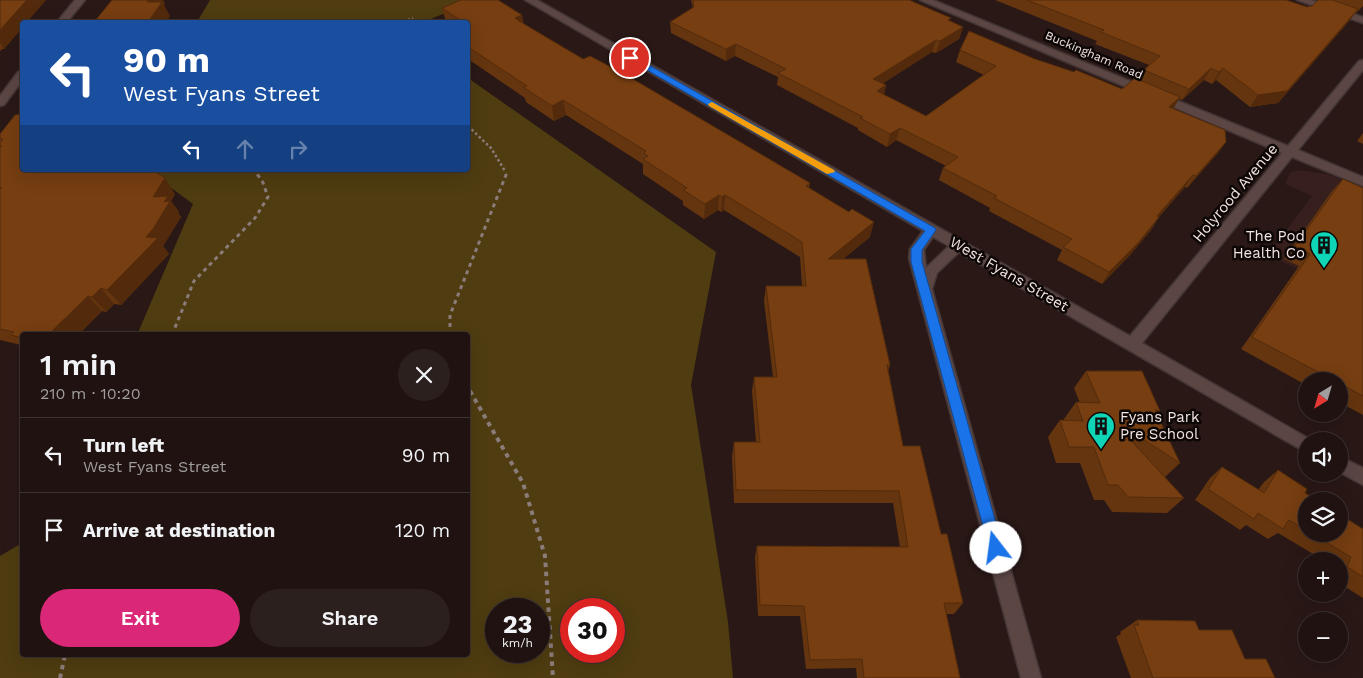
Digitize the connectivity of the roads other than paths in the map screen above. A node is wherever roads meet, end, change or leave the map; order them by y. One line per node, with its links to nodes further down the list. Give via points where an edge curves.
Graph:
1 (80, 0): 5 (street)
2 (530, 0): 12 (street, West Fyans Street)
3 (924, 0): 10 (street, Buckingham Road)
4 (1302, 0): 6 (street)
5 (64, 20)
6 (1363, 20)
7 (1363, 63): 10 (street, Holyrood Avenue)
8 (20, 77): 9 (street)
9 (0, 104)
10 (1291, 152): 11 (street, Buckingham Road); 15 (street, Holyrood Avenue)
11 (1363, 182)
12 (931, 230): 13 (street, West Fyans Street); 14 (street, via 916,252)
13 (958, 245): 14 (street, via 930,272); 15 (street, West Fyans Street)
14 (925, 290): 19 (street)
15 (1132, 344): 16 (street, West Fyans Street)
16 (1298, 439)
17 (1348, 468): 18 (street)
18 (1363, 477)
19 (1032, 678)

